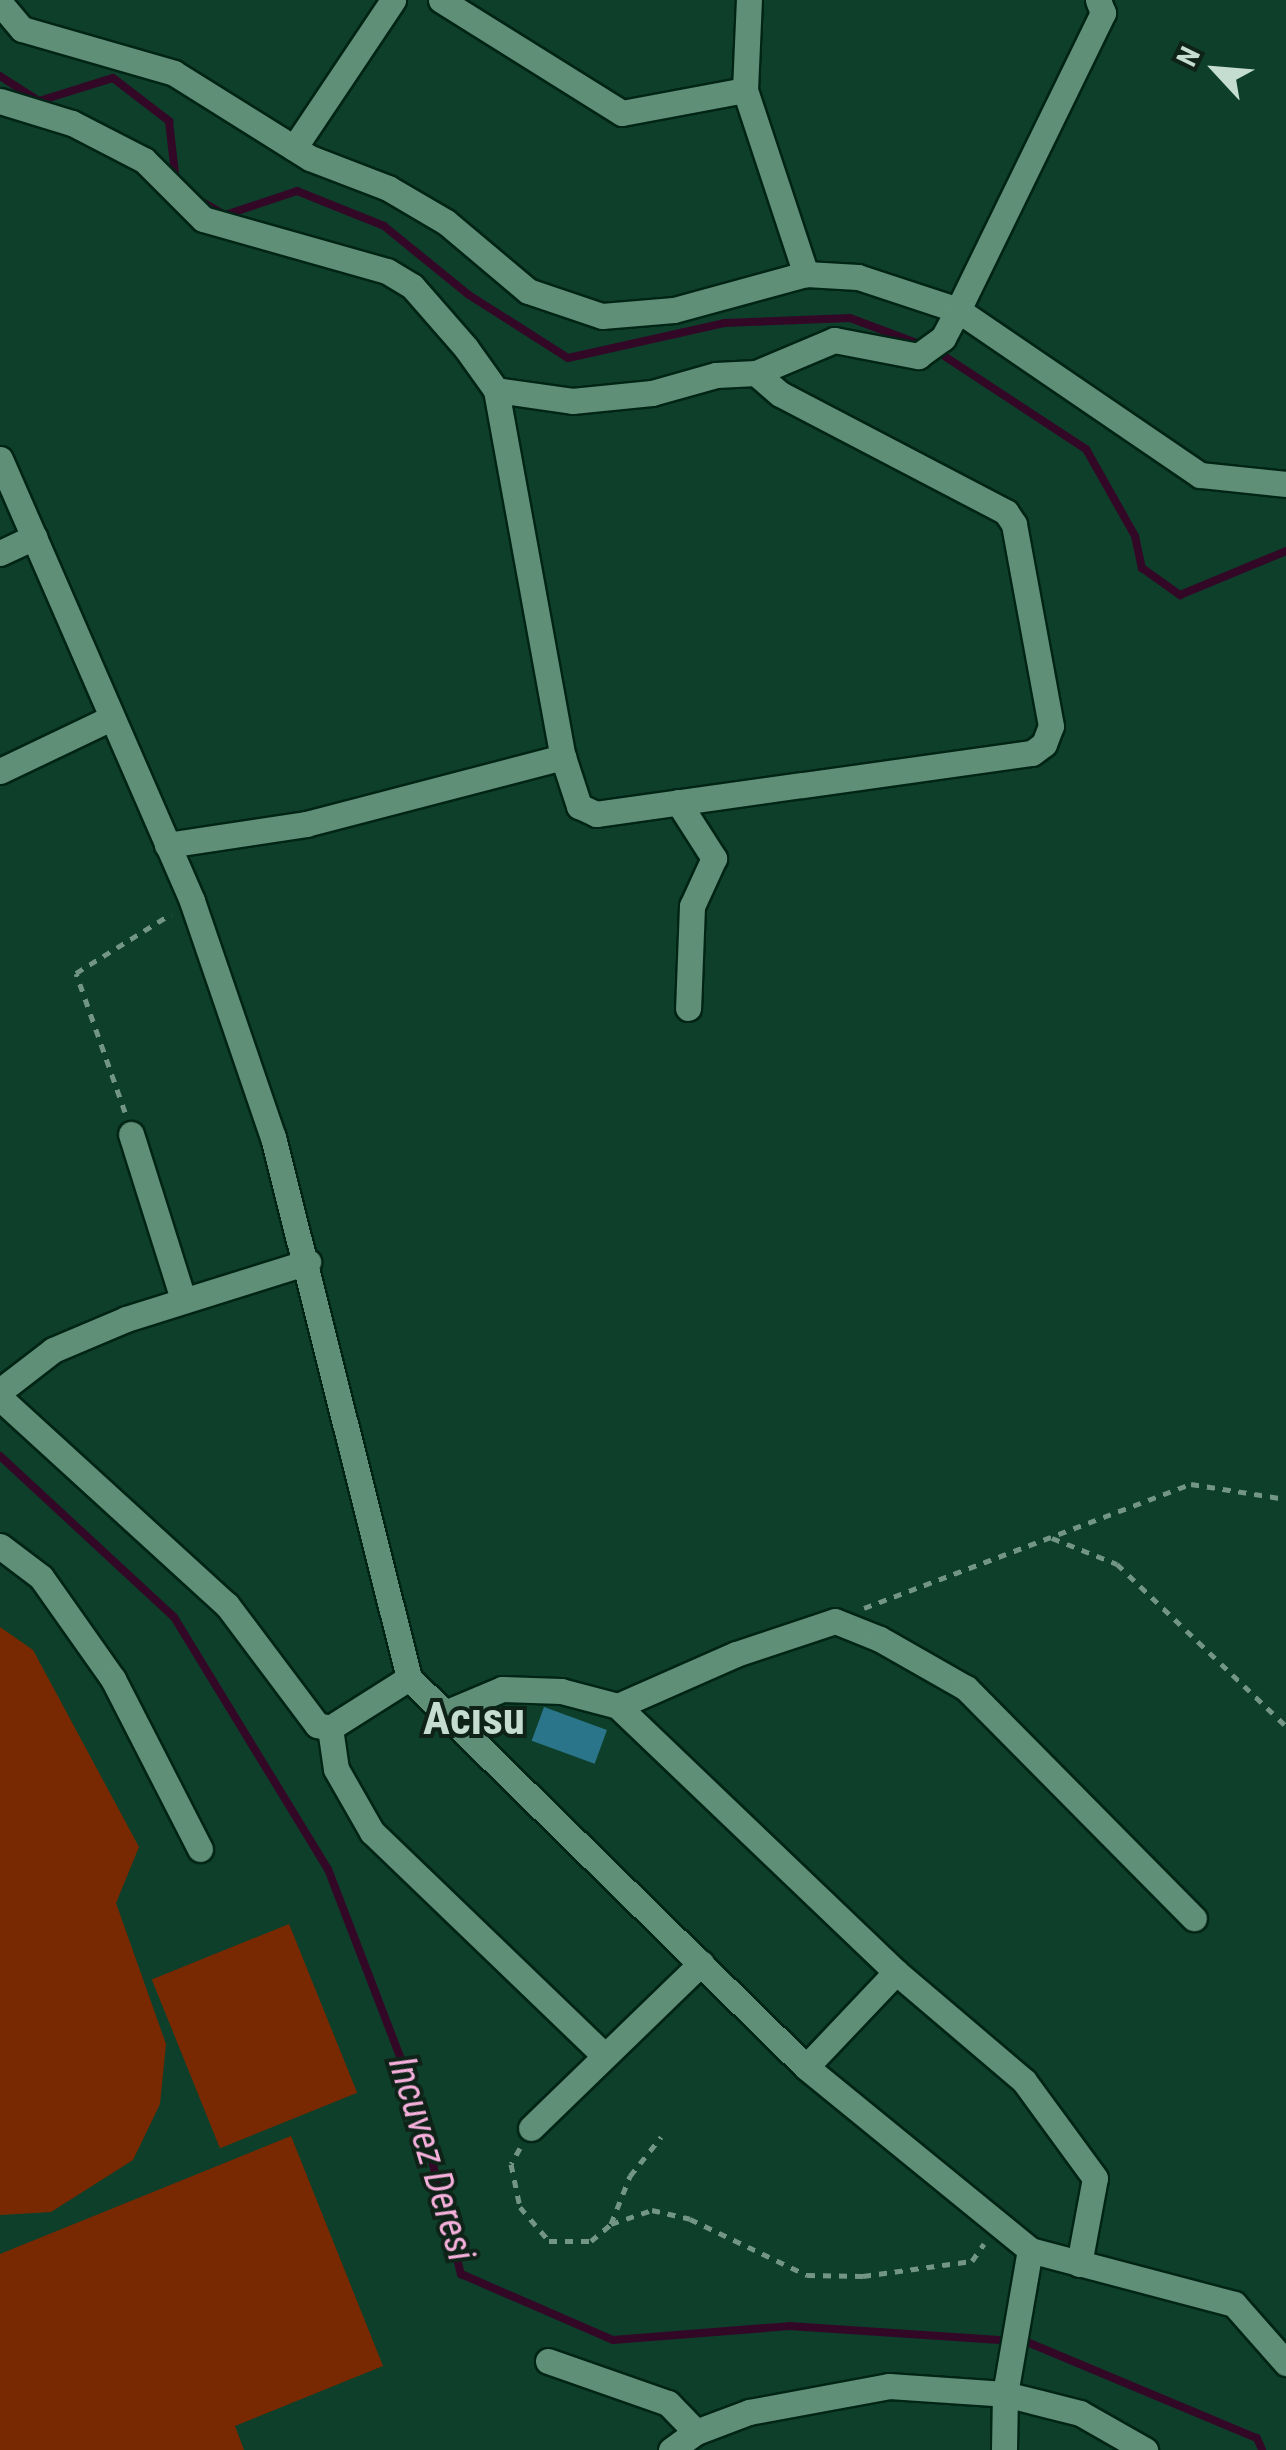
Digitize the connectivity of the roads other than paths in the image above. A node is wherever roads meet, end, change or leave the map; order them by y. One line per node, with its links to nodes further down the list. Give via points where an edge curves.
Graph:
1 (393, 0): 8 (street)
2 (441, 0): 6 (street, via 622,113)
3 (749, 0): 6 (street)
4 (1098, 0): 10 (street, via 1103,13)
5 (0, 3): 8 (street, via 22,29 174,74)
6 (745, 90): 9 (street)
7 (0, 101): 12 (street, via 72,123 144,160 203,218 387,272 412,286)
8 (294, 148): 9 (street, via 388,188 446,222 528,291 602,316 674,310)
9 (806, 274): 10 (street, via 858,277)
10 (958, 310): 11 (street, via 942,338 918,356 834,340); 14 (street, via 1200,475)
11 (756, 372): 12 (street, via 572,401); 20 (street, via 780,394 1006,512 1014,524 1051,726 1032,753)
12 (496, 390): 18 (street)
13 (0, 458): 15 (street)
14 (1286, 484)
15 (34, 537): 16 (street); 17 (street)
16 (0, 553)
17 (110, 718): 19 (street); 21 (street)
18 (562, 756): 20 (street, via 579,806 596,814); 21 (street, via 306,824)
19 (0, 771)
20 (678, 802): 22 (street, via 714,858 692,906)
21 (168, 845): 24 (street)
22 (688, 1008)
23 (132, 1134): 25 (street)
24 (308, 1262): 25 (street); 28 (street)
25 (183, 1299): 26 (street, via 53,1350)
26 (0, 1394): 31 (street, via 227,1605 294,1702)
27 (0, 1546): 32 (street, via 41,1578 113,1679)
28 (410, 1678): 30 (street); 31 (street)
29 (618, 1706): 30 (street, via 560,1691 502,1689); 33 (street, via 736,1654 834,1622 880,1639 966,1688); 35 (street)
30 (446, 1713): 34 (street)
31 (330, 1728): 36 (street, via 336,1769 372,1832)
32 (200, 1849)
33 (1194, 1918)
34 (701, 1963): 36 (street); 37 (street)
35 (896, 1972): 37 (street); 40 (street, via 1024,2081 1095,2178)
36 (602, 2053): 38 (street)
37 (806, 2066): 39 (street)
38 (531, 2128)
39 (1030, 2250): 40 (street); 43 (street)
40 (1079, 2264): 42 (street, via 1234,2304)
41 (548, 2362): 44 (street, via 668,2403)
42 (1286, 2363)
43 (1004, 2394): 44 (street, via 890,2386 750,2412); 46 (street); 47 (street, via 1080,2413)
44 (696, 2432): 45 (street)
45 (671, 2450)
46 (1004, 2450)
47 (1144, 2450)

